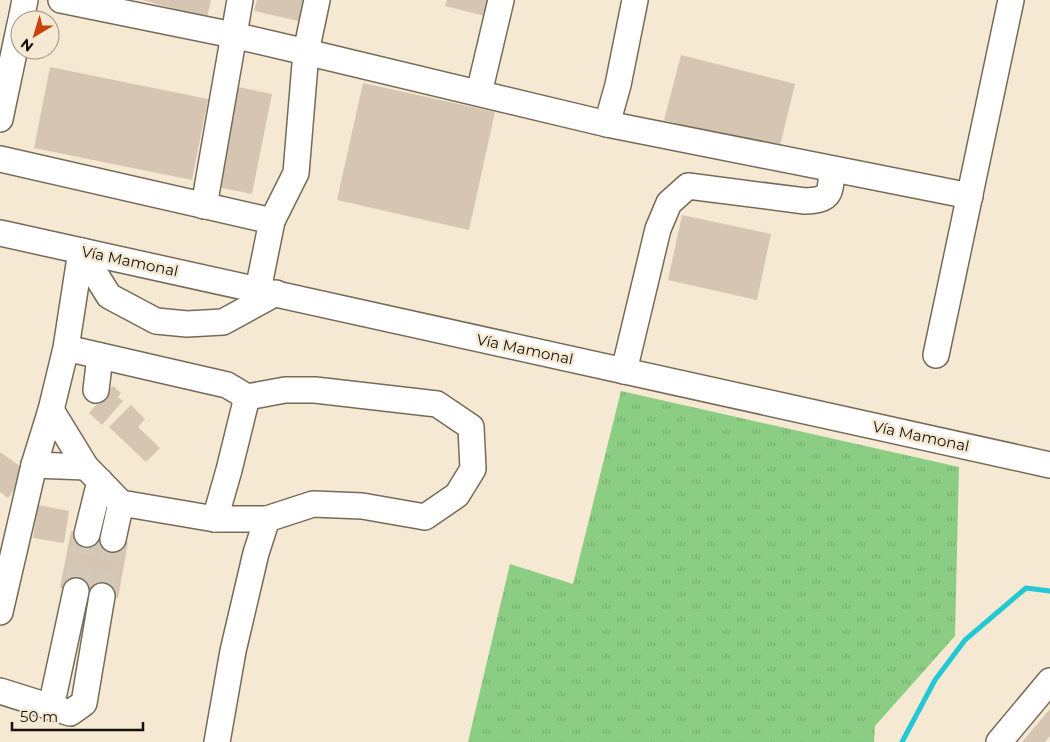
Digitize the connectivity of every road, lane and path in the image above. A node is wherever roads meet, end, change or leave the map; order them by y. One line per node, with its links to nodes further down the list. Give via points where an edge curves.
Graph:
1 (62, 0): 7 (street)
2 (240, 0): 7 (street)
3 (317, 0): 8 (street)
4 (501, 0): 10 (street)
5 (635, 0): 12 (street)
6 (1011, 0): 15 (street)
7 (233, 35): 8 (street); 16 (street)
8 (306, 52): 10 (street); 17 (street, via 296,173)
9 (12, 60): 11 (street)
10 (479, 93): 12 (street)
11 (0, 119)
12 (607, 124): 14 (street)
13 (0, 159): 16 (street)
14 (832, 169): 15 (street); 24 (street, via 830,191 818,200 688,186 669,204 658,230)
15 (970, 196): 22 (street)
16 (204, 206): 17 (street)
17 (272, 221): 20 (street)
18 (0, 233): 19 (street, Vía Mamonal)
19 (81, 251): 20 (street, Vía Mamonal); 20 (street, via 110,296 156,321 187,324 223,322); 21 (street)
20 (267, 291): 24 (street, Vía Mamonal)
21 (66, 348): 23 (street); 27 (street)
22 (936, 355)
23 (100, 356): 25 (street); 26 (street, via 228,385)
24 (624, 370): 29 (street, Vía Mamonal)
25 (96, 390)
26 (247, 397): 32 (street); 33 (street, via 285,390 314,390 436,404 471,427 473,469 457,495 425,518 362,506 313,504)
27 (51, 410): 28 (street); 30 (street)
28 (34, 465): 30 (street); 36 (street)
29 (1050, 465)
30 (93, 474): 31 (street); 34 (street)
31 (121, 503): 32 (street); 35 (street)
32 (215, 519): 33 (street)
33 (267, 519): 43 (street, via 233,651)
34 (87, 534)
35 (113, 539)
36 (3, 581): 39 (street)
37 (76, 590): 42 (street)
38 (102, 596): 42 (street, via 84,703 70,713)
39 (0, 612)
40 (1050, 681): 44 (street)
41 (0, 691): 42 (street)
42 (51, 707)
43 (216, 742)
44 (999, 742)

